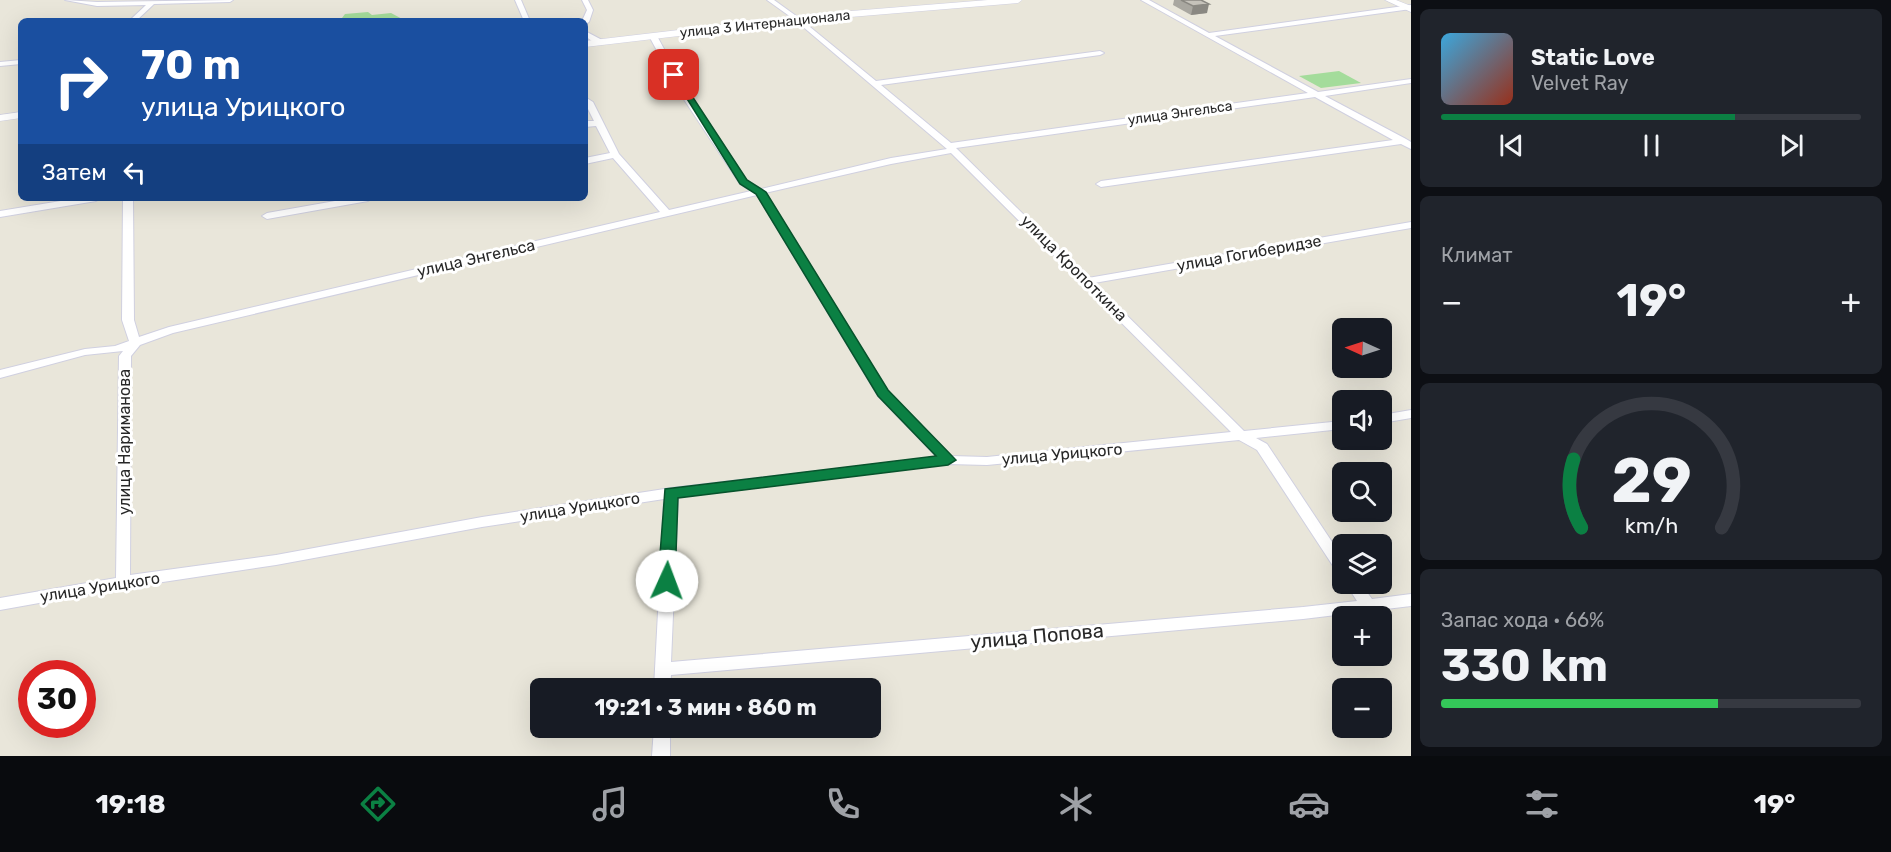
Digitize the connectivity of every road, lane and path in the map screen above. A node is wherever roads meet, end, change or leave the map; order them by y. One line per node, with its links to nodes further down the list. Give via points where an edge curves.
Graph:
1 (68, 0): 10 (street)
2 (157, 0): 10 (street)
3 (230, 0): 10 (street)
4 (518, 0): 13 (street)
5 (585, 0): 14 (street, via 590,10)
6 (770, 0): 15 (street, улица Кропоткина)
7 (1017, 0): 15 (street, улица 3 Интернационала)
8 (1144, 0): 17 (street)
9 (1389, 0): 11 (street)
10 (149, 4): 12 (street)
11 (1410, 8): 17 (street)
12 (135, 18)
13 (526, 18)
14 (587, 18)
15 (797, 19): 18 (street, улица 3 Интернационала); 25 (street, улица Кропоткина)
16 (588, 35): 19 (street)
17 (1208, 35): 26 (street)
18 (653, 36): 19 (street, улица 3 Интернационала); 37 (street, via 685,95 743,182)
19 (599, 42): 20 (street, улица 3 Интернационала)
20 (588, 44)
21 (1100, 53): 25 (street)
22 (18, 62): 23 (street)
23 (0, 64)
24 (1411, 81): 26 (street, улица Энгельса)
25 (874, 84): 33 (street, улица Кропоткина)
26 (1317, 94): 32 (street); 33 (street, улица Энгельса)
27 (588, 101): 30 (street)
28 (18, 115): 29 (street)
29 (0, 118)
30 (598, 123): 31 (street); 34 (street)
31 (588, 124)
32 (1407, 143): 36 (street)
33 (951, 148): 37 (street, улица Энгельса); 45 (street, улица Кропоткина)
34 (615, 155): 35 (street); 42 (street)
35 (588, 160)
36 (1101, 184)
37 (760, 192): 42 (street, улица Энгельса); 52 (street, via 882,393)
38 (77, 201): 41 (street)
39 (128, 201): 46 (street, via 128,320)
40 (322, 202): 43 (street)
41 (0, 213)
42 (666, 213): 46 (street, улица Энгельса, via 169,330)
43 (267, 216)
44 (1411, 225): 45 (street, улица Гогиберидзе)
45 (1088, 281): 51 (street, улица Кропоткина)
46 (135, 343): 47 (street, улица Энгельса); 55 (street, улица Нариманова, via 124,356)
47 (0, 374)
48 (1411, 414): 49 (street)
49 (1392, 417)
50 (1332, 426): 51 (street, улица Урицкого)
51 (1240, 435): 52 (street, улица Урицкого, via 987,461); 54 (street, улица Кропоткина, via 1262,447)
52 (948, 460): 53 (street, улица Урицкого)
53 (671, 493): 55 (street, улица Урицкого); 60 (street)
54 (1332, 553)
55 (123, 582): 58 (street, улица Урицкого)
56 (1360, 594): 59 (street)
57 (1411, 600): 59 (street, улица Попова)
58 (0, 604)
59 (1367, 604): 60 (street, улица Попова, via 1303,613)
60 (662, 669): 61 (street)
61 (662, 678)
62 (662, 738): 63 (street)
63 (661, 756)

